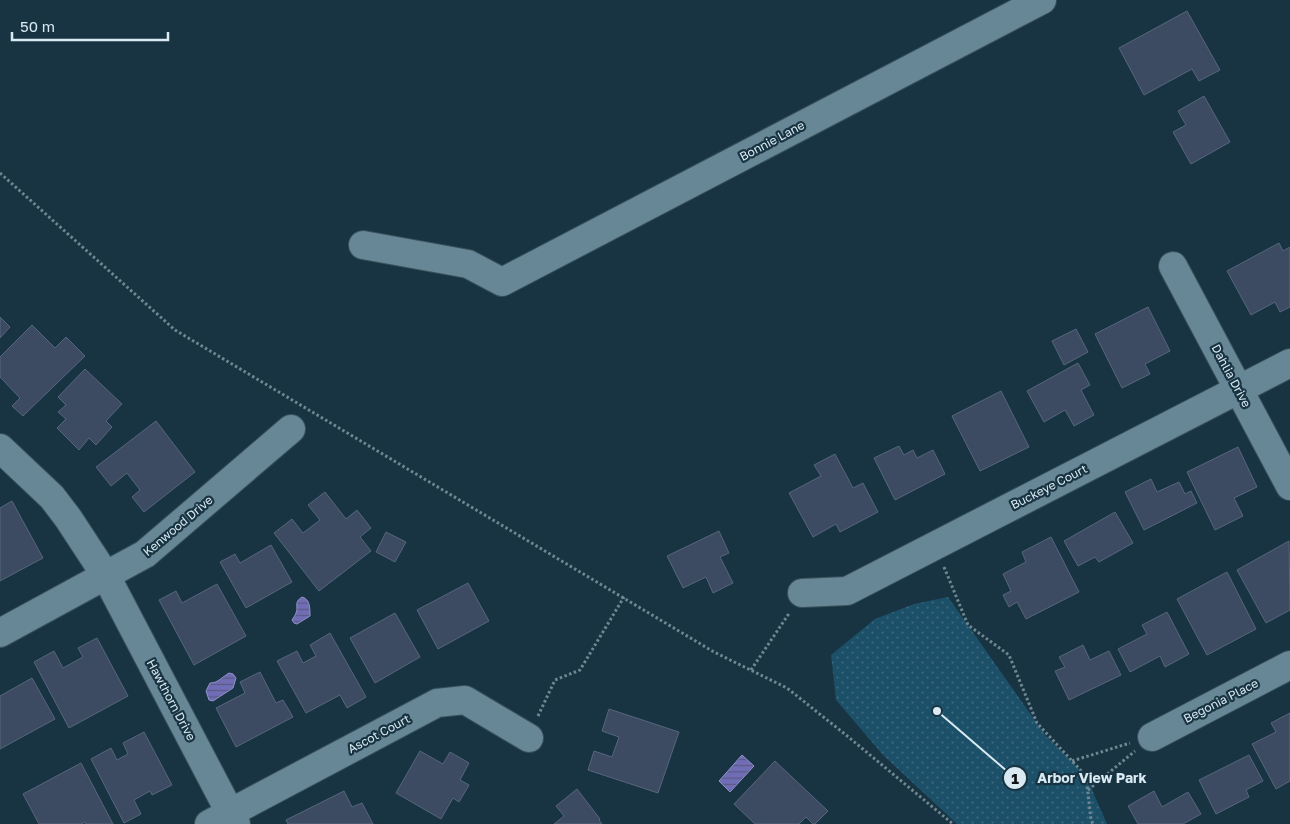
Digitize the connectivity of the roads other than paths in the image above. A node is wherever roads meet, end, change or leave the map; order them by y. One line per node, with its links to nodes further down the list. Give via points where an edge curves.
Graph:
1 (1042, 0): 2 (street, Bonnie Lane, via 502,282 468,264)
2 (363, 245)
3 (1173, 266): 5 (street, Dahlia Drive)
4 (1290, 363): 5 (street, Buckeye Court)
5 (1239, 390): 8 (street, Dahlia Drive); 10 (street, Buckeye Court, via 847,591)
6 (291, 429): 9 (street, Kenwood Drive, via 145,554)
7 (0, 448): 9 (street, Hawthorn Drive, via 52,497)
8 (1290, 486)
9 (106, 576): 11 (street, Kenwood Drive); 15 (street, Hawthorn Drive)
10 (802, 593)
11 (0, 633)
12 (1290, 665): 13 (street, Begonia Place)
13 (1152, 737)
14 (529, 738): 15 (street, Ascot Court, via 465,700 437,703)
15 (225, 820)

